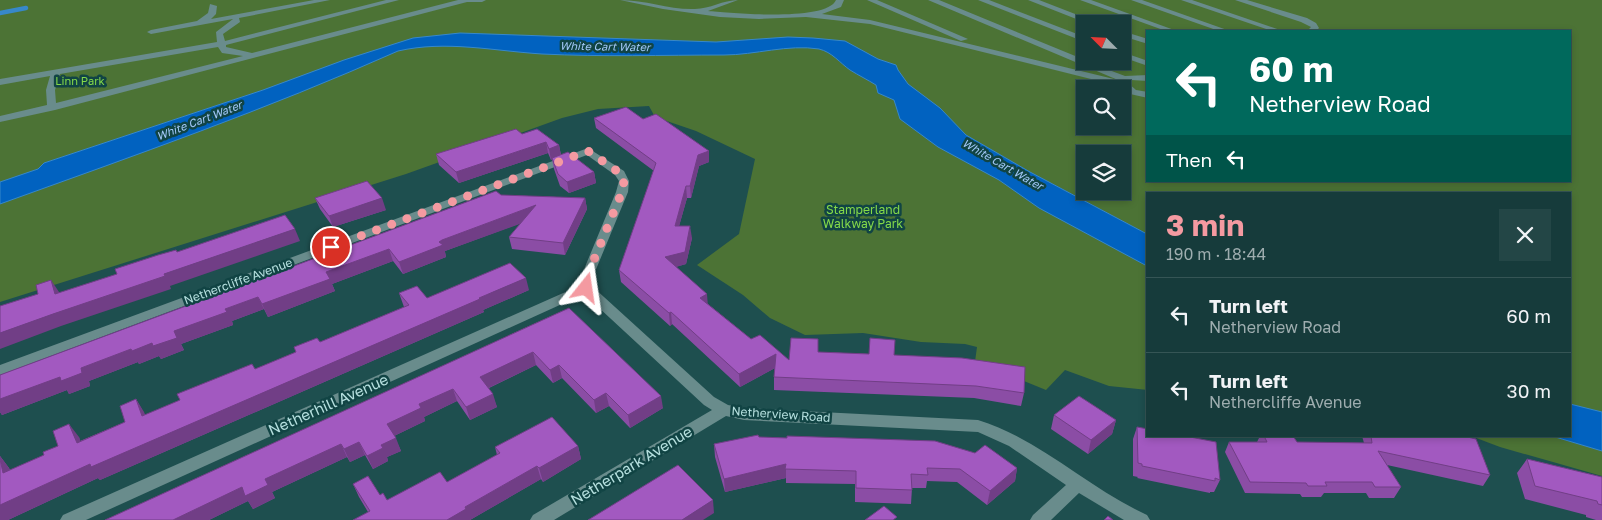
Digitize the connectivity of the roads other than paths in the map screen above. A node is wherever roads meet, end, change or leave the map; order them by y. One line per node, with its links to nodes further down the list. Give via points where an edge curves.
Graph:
1 (326, 0): 20 (street)
2 (394, 0): 22 (street)
3 (466, 0): 4 (street); 22 (street)
4 (482, 0)
5 (624, 0): 18 (street)
6 (734, 0): 15 (street)
7 (871, 0): 35 (street, via 978,46)
8 (932, 0): 43 (street)
9 (982, 0): 32 (street)
10 (1032, 0): 21 (street)
11 (1084, 0): 25 (street)
12 (1135, 0): 26 (street)
13 (1185, 0): 27 (street)
14 (1239, 0): 28 (street, via 1304,20 1313,24)
15 (721, 2): 18 (street)
16 (212, 3): 20 (street, via 218,11); 24 (street, via 212,14)
17 (843, 3): 19 (street); 23 (street)
18 (693, 13): 19 (street)
19 (805, 15): 23 (street)
20 (246, 16): 24 (street); 30 (street, via 224,28)
21 (1076, 16)
22 (348, 21): 34 (street); 36 (street)
23 (870, 22): 35 (street)
24 (197, 24): 29 (street); 30 (street)
25 (1170, 30)
26 (1223, 30)
27 (1276, 30)
28 (1312, 30)
29 (151, 32)
30 (220, 34): 34 (street)
31 (1131, 36): 33 (street)
32 (1076, 37)
33 (1146, 41)
34 (223, 48): 36 (street, via 243,54); 39 (street); 40 (street)
35 (980, 50): 42 (street)
36 (258, 54): 39 (street)
37 (1131, 57): 38 (street)
38 (1146, 63)
39 (194, 71): 48 (street)
40 (56, 73): 45 (street); 48 (street, via 50,85)
41 (1146, 78): 44 (street)
42 (1119, 80)
43 (1122, 80)
44 (1127, 80)
45 (0, 82)
46 (1131, 90): 47 (street)
47 (1146, 95)
48 (52, 108): 49 (street)
49 (0, 119)
50 (586, 288): 51 (street, Nethercliffe Avenue, via 586,279 624,181 620,173 588,151); 52 (street, Netherview Road); 54 (street, Netherhill Avenue)
51 (0, 370)
52 (724, 410): 53 (street, Netherview Road, via 744,414 978,426 995,430 1015,441); 55 (street, Netherpark Avenue)
53 (1078, 484): 56 (street); 57 (street, Netherview Road, via 1118,510)
54 (69, 520)
55 (539, 520)
56 (1039, 520)
57 (1141, 520)

